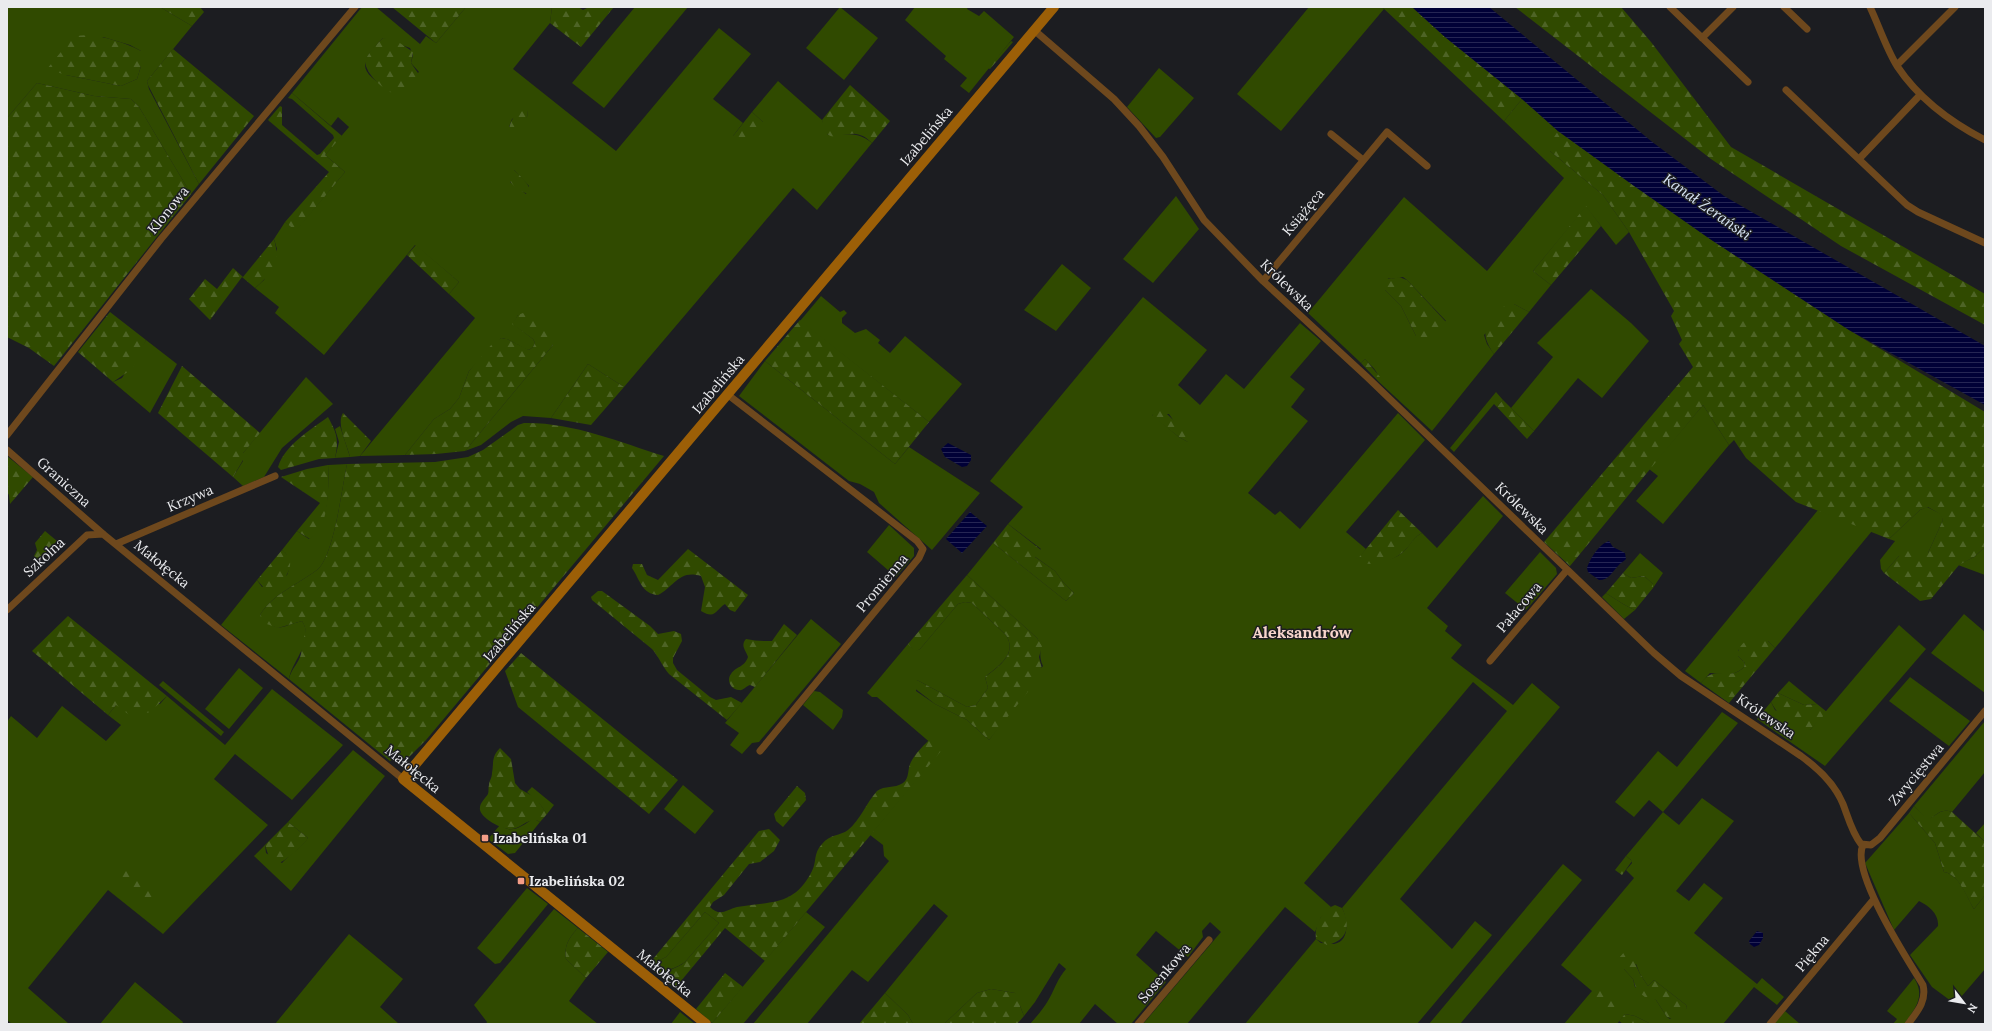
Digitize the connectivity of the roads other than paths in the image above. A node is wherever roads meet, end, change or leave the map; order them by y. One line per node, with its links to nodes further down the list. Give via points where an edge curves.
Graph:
1 (355, 7): 23 (street, Klonowa, via 161,239)
2 (1054, 7): 9 (street, Izabelińska)
3 (1670, 7): 10 (street)
4 (1733, 7): 10 (street)
5 (1784, 7): 8 (street)
6 (1870, 7): 11 (street)
7 (1954, 7): 11 (street)
8 (1807, 29)
9 (1034, 30): 21 (street, Królewska, via 1114,99 1139,126 1204,220); 22 (street, Izabelińska)
10 (1702, 38): 12 (street)
11 (1897, 65): 14 (street)
12 (1748, 82)
13 (1786, 90): 17 (street)
14 (1920, 95): 16 (street, via 1962,128); 17 (street)
15 (1331, 134): 18 (street)
16 (1985, 140)
17 (1859, 159): 20 (street, via 1913,208)
18 (1364, 160): 19 (street, Książęca, via 1387,132); 21 (street, Książęca)
19 (1428, 166)
20 (1985, 243)
21 (1263, 281): 28 (street, Królewska, via 1377,386)
22 (728, 394): 32 (street, Promienna, via 917,540 923,549 919,558); 33 (street, Izabelińska)
23 (7, 435)
24 (7, 450): 26 (street, Graniczna)
25 (275, 476): 27 (street, Krzywa)
26 (103, 534): 27 (street, Małołęcka); 29 (street, Szkolna, via 87,535)
27 (116, 544): 33 (street, Małołęcka)
28 (1567, 570): 30 (street, Pałacowa); 34 (street, Królewska, via 1669,667 1814,766 1835,789 1854,834)
29 (7, 610)
30 (1490, 661)
31 (1985, 711): 34 (street, Zwycięstwa, via 1880,838 1871,845)
32 (760, 751)
33 (403, 779): 37 (street, Małołęcka)
34 (1863, 845): 35 (street, via 1862,863)
35 (1874, 899): 39 (street, Piękna); 40 (street, via 1890,932 1925,991 1921,1006)
36 (1209, 940): 38 (street, Sosenkowa)
37 (706, 1024)
38 (1138, 1024)
39 (1770, 1024)
40 (1908, 1024)

